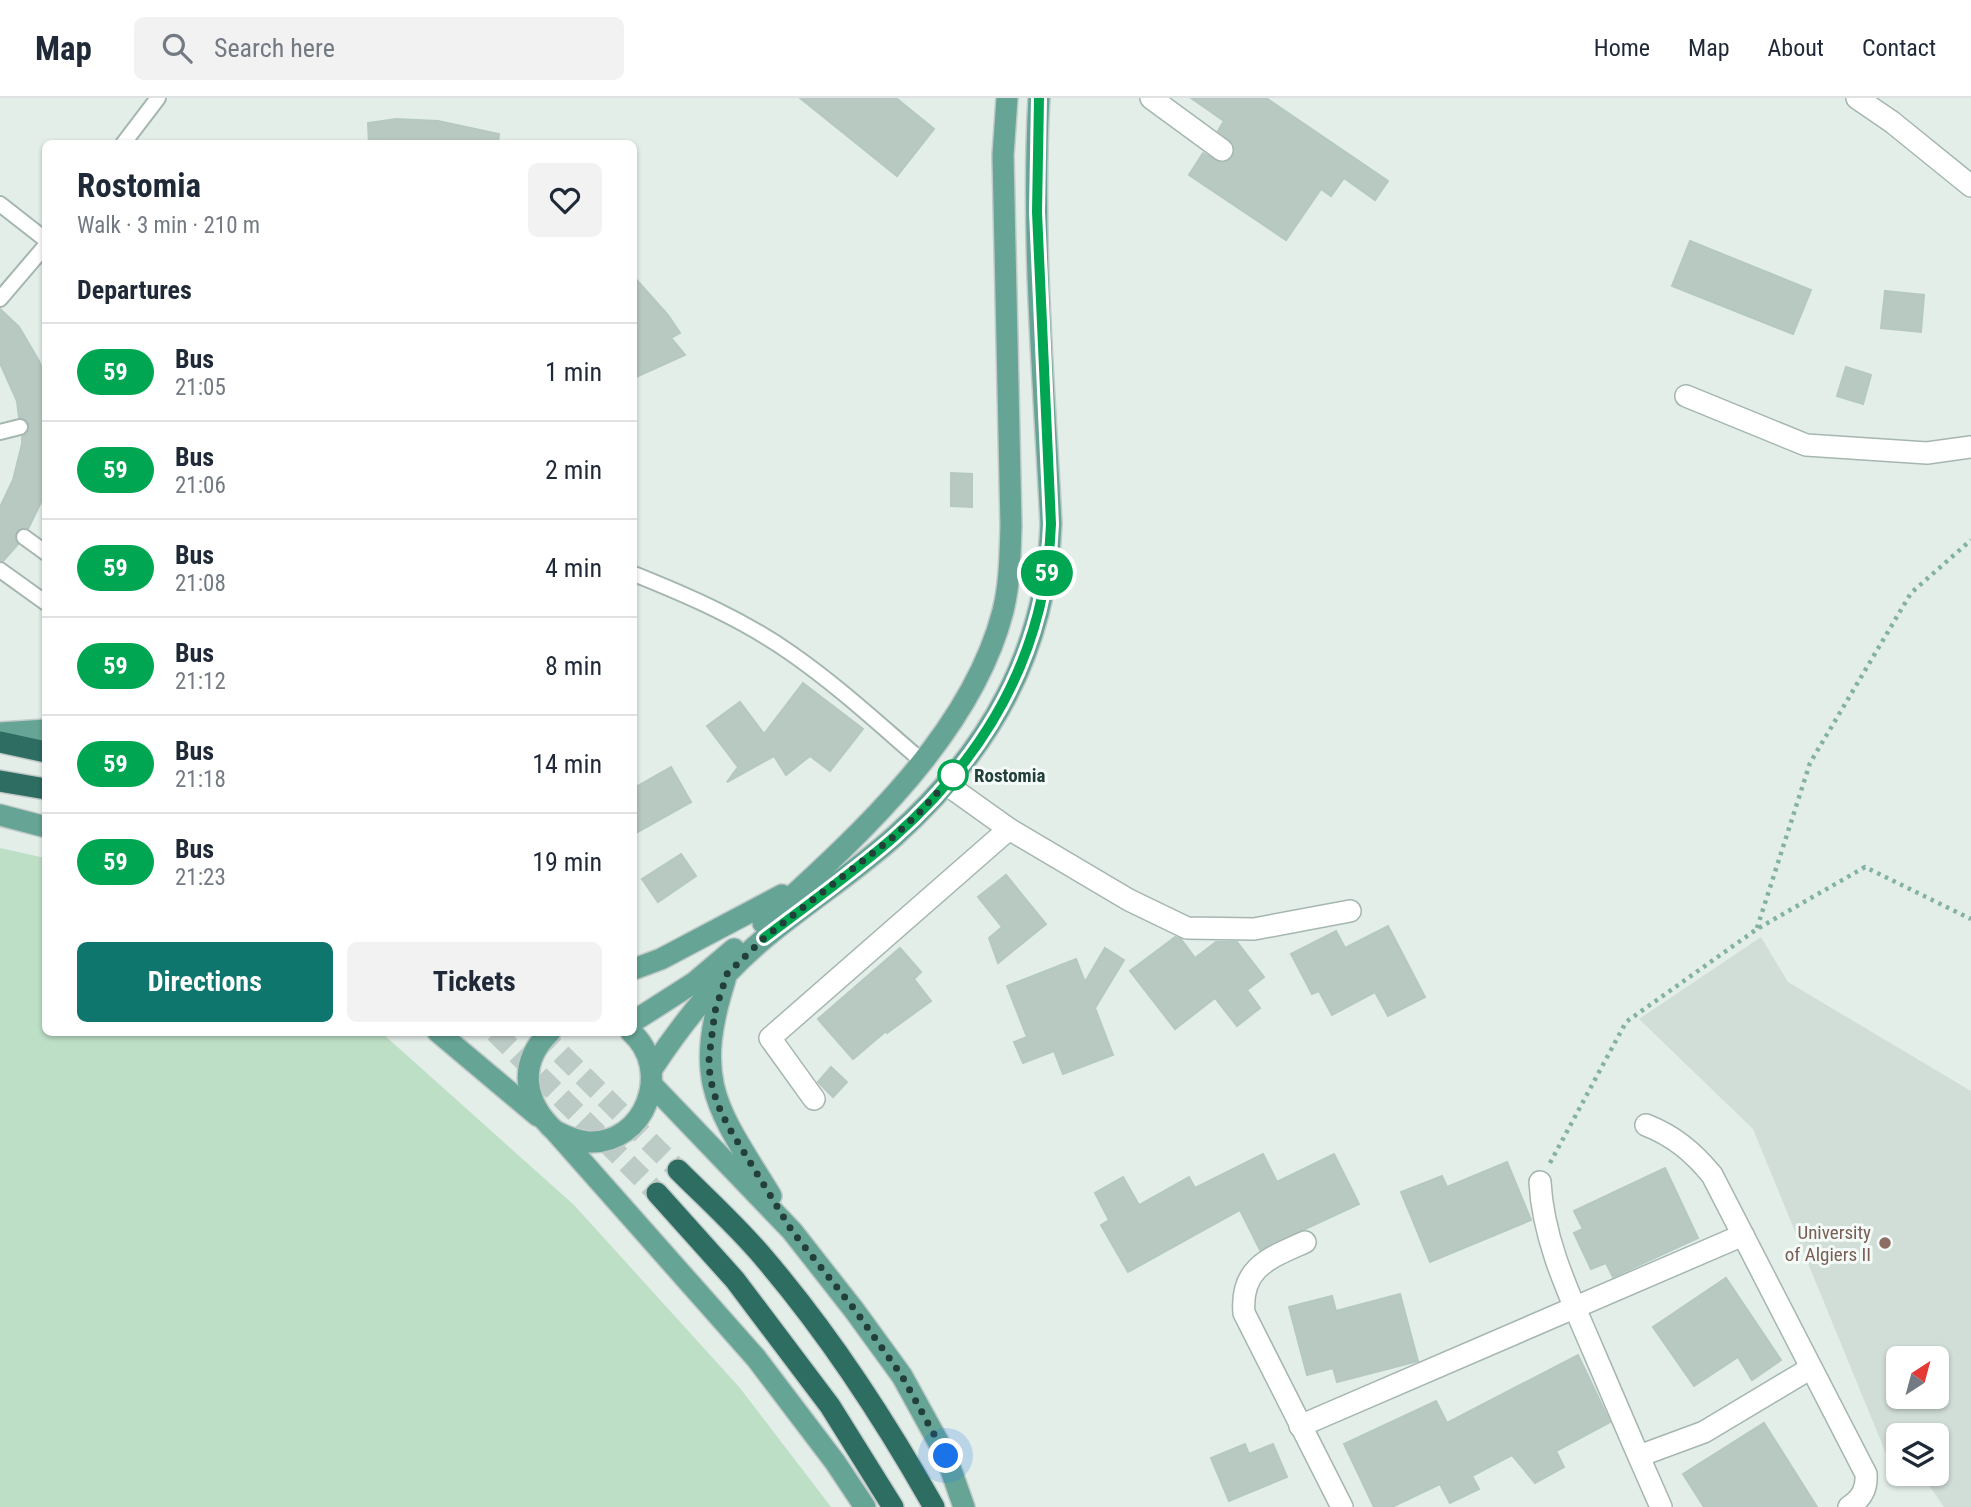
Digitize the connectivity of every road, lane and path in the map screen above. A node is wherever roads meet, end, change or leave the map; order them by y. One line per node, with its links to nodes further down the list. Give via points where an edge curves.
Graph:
1 (158, 98): 6 (lane)
2 (1007, 98): 27 (main road, via 1003,155 1010,568 1003,610 987,658 947,729)
3 (1039, 98): 29 (main road, via 1037,212 1049,563 1030,646 1012,686 992,722)
4 (1151, 98): 7 (street)
5 (1857, 98): 8 (street)
6 (126, 140)
7 (1222, 150)
8 (1971, 186)
9 (0, 204): 10 (lane)
10 (42, 239)
11 (42, 247): 12 (lane)
12 (0, 299)
13 (1686, 396): 16 (street, via 1806,445 1927,453)
14 (20, 428): 15 (lane)
15 (0, 432)
16 (1971, 447)
17 (24, 537): 19 (lane)
18 (1971, 540): 37 (path, via 1911,593 1810,763)
19 (42, 550)
20 (0, 570): 22 (lane)
21 (637, 575): 27 (lane, via 740,622 792,654)
22 (42, 596)
23 (42, 730): 24 (main road)
24 (0, 733)
25 (0, 742): 26 (highway)
26 (42, 751)
27 (922, 761): 34 (main road)
28 (0, 781): 30 (highway)
29 (946, 784): 33 (street); 39 (main road, via 892,838 764,938)
30 (42, 788)
31 (0, 815): 32 (main road)
32 (42, 826)
33 (1009, 829): 35 (street, via 1129,900 1187,928 1254,929); 45 (street, via 770,1038)
34 (809, 881): 38 (main road); 40 (main road, via 695,982)
35 (1350, 911)
36 (1971, 919): 37 (path, via 1865,867)
37 (1757, 929): 49 (path, via 1626,1022)
38 (637, 968)
39 (727, 974): 44 (main road, via 686,1019); 51 (main road, via 710,1036 710,1078 728,1126)
40 (637, 1019)
41 (443, 1036): 47 (main road)
42 (546, 1036): 47 (main road, via 531,1060 527,1081 532,1101)
43 (634, 1036): 44 (main road, via 647,1052)
44 (652, 1077): 47 (main road, via 648,1104 625,1132 590,1142 572,1139); 51 (main road)
45 (814, 1099)
46 (1646, 1125): 52 (street, via 1698,1158 1712,1175)
47 (549, 1126): 58 (main road, via 756,1358)
48 (678, 1170): 60 (highway, via 765,1259 818,1328)
49 (1540, 1182): 54 (street, via 1543,1220)
50 (657, 1194): 59 (highway, via 735,1280 830,1406)
51 (792, 1231): 61 (main road, via 902,1376 946,1456)
52 (1743, 1236): 54 (street); 55 (street)
53 (1306, 1242): 56 (street, via 1261,1264 1252,1273 1243,1299 1249,1326)
54 (1575, 1308): 56 (street); 57 (street)
55 (1811, 1368): 57 (street, via 1704,1432); 64 (street, via 1866,1474 1862,1495)
56 (1300, 1426): 62 (street)
57 (1639, 1456): 63 (street)
58 (865, 1507)
59 (893, 1507)
60 (934, 1507)
61 (964, 1507)
62 (1342, 1507)
63 (1661, 1507)
64 (1849, 1507)

